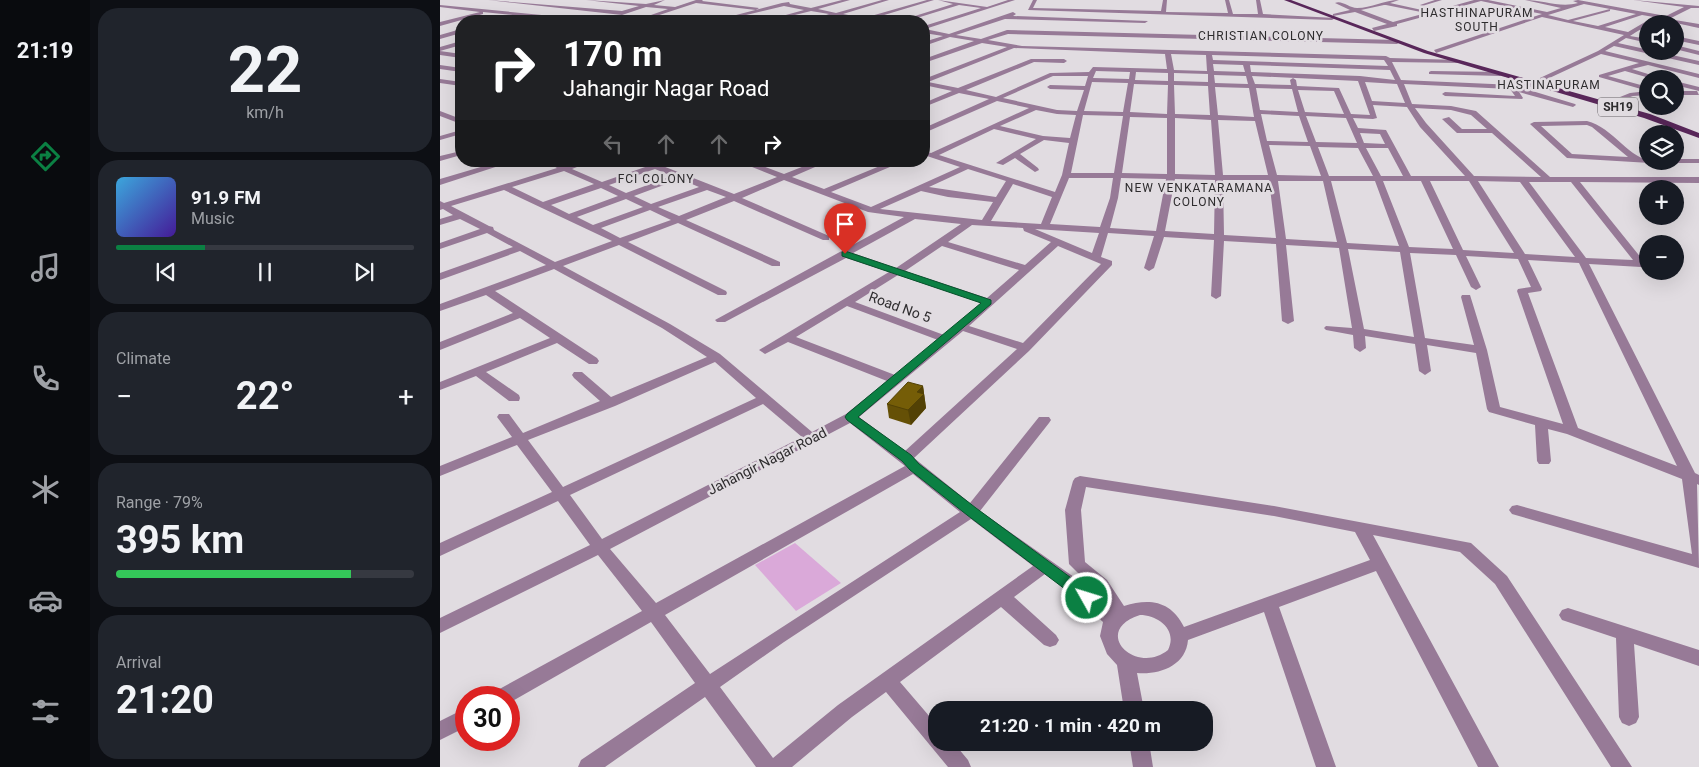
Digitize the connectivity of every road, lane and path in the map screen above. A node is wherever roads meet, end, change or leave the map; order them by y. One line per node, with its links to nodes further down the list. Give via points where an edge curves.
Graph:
1 (490, 0): 2 (street)
2 (501, 0): 35 (street)
3 (534, 0): 35 (street)
4 (572, 0): 45 (street)
5 (588, 0): 42 (street)
6 (663, 0): 42 (street)
7 (770, 0): 33 (street)
8 (799, 0): 33 (street)
9 (848, 0): 58 (street)
10 (887, 0): 73 (street)
11 (932, 0): 84 (street)
12 (940, 0): 36 (street)
13 (971, 0): 36 (street)
14 (1013, 0): 54 (street)
15 (1035, 0): 56 (street)
16 (1164, 0): 67 (street)
17 (1226, 0): 86 (street)
18 (1258, 0): 92 (street)
19 (1286, 0): 93 (main road, SH19)
20 (1295, 0): 93 (main road, SH19)
21 (1350, 0): 34 (street)
22 (1399, 0): 37 (street); 40 (street)
23 (1440, 0): 40 (street)
24 (1466, 0): 31 (street)
25 (1527, 0): 49 (street)
26 (1568, 0): 38 (street)
27 (1612, 0): 43 (street)
28 (1635, 0): 41 (street)
29 (1681, 0): 41 (street)
30 (698, 1): 52 (street); 53 (street)
31 (1479, 1): 61 (street); 88 (street)
32 (458, 2): 44 (street)
33 (791, 2): 39 (street)
34 (1334, 2): 59 (street)
35 (521, 3): 45 (street)
36 (961, 3): 54 (street); 85 (street)
37 (1384, 3): 55 (street); 69 (street)
38 (1584, 3): 43 (street); 49 (street)
39 (782, 4): 53 (street); 58 (street)
40 (1422, 4): 61 (street)
41 (1675, 4): 47 (street)
42 (646, 5): 52 (street); 66 (street)
43 (1597, 5): 57 (street)
44 (441, 6): 51 (street)
45 (550, 6): 66 (street); 72 (street)
46 (1642, 6): 63 (street)
47 (1690, 6): 50 (street); 71 (street)
48 (1195, 7): 74 (street)
49 (1566, 7): 88 (street)
50 (1699, 7)
51 (461, 8): 62 (street); 65 (street)
52 (675, 8): 79 (street)
53 (766, 8): 80 (street)
54 (990, 8): 56 (street); 110 (street)
55 (1370, 8): 59 (street); 60 (street)
56 (1021, 9): 64 (street, via 1063,7); 91 (street)
57 (1612, 9): 63 (street); 100 (street)
58 (811, 10): 73 (street); 81 (street)
59 (1354, 10): 93 (street); 108 (street)
60 (1379, 10)
61 (1447, 10): 69 (street)
62 (489, 11): 72 (street); 75 (street)
63 (1628, 11): 70 (street)
64 (1148, 12): 67 (street); 104 (street)
65 (440, 13)
66 (622, 13): 78 (street)
67 (1163, 13): 68 (street)
68 (1174, 13): 74 (street); 99 (street)
69 (1433, 13): 96 (street)
70 (1642, 13): 89 (street); 112 (street)
71 (1674, 13): 90 (street); 94 (street)
72 (520, 14): 76 (street); 77 (street)
73 (836, 14): 82 (street); 83 (street)
74 (1196, 14): 86 (street)
75 (474, 15)
76 (517, 15)
77 (529, 15)
78 (616, 15)
79 (654, 15)
80 (739, 15)
81 (791, 15)
82 (832, 15)
83 (840, 15)
84 (879, 15)
85 (922, 15)
86 (1231, 15): 92 (street)
87 (1406, 15): 96 (street)
88 (1544, 15): 100 (street); 147 (street)
89 (1651, 15)
90 (1670, 15)
91 (1006, 16): 104 (street); 123 (street)
92 (1261, 16): 95 (street)
93 (1334, 16): 97 (street); 114 (main road, SH19); 137 (main road, SH19)
94 (1691, 16)
95 (1293, 17): 97 (street); 105 (street)
96 (1415, 17): 108 (street)
97 (1320, 18): 107 (street)
98 (455, 20): 102 (street)
99 (1172, 21)
100 (1567, 21): 106 (street); 112 (street)
101 (1684, 23): 109 (street)
102 (440, 24)
103 (1027, 24): 104 (street)
104 (1144, 24): 122 (street)
105 (1295, 24)
106 (1553, 24)
107 (1323, 25)
108 (1395, 25): 114 (street)
109 (1699, 26)
110 (930, 28)
111 (1170, 28): 124 (street)
112 (1598, 28): 116 (street); 126 (street)
113 (1639, 28): 115 (street)
114 (1374, 30): 147 (main road, SH19)
115 (1635, 30): 117 (street); 126 (street)
116 (1582, 31)
117 (1639, 31)
118 (930, 32): 123 (street)
119 (1297, 32): 129 (street)
120 (455, 33): 127 (street)
121 (1327, 33): 131 (street)
122 (1142, 35): 124 (street); 136 (street, via 1008,32)
123 (948, 36): 135 (street); 136 (street)
124 (1169, 36): 125 (street)
125 (1182, 36): 128 (street); 149 (street)
126 (1628, 36): 130 (street); 139 (street)
127 (440, 37)
128 (1210, 37): 129 (street); 152 (street)
129 (1300, 39): 131 (street)
130 (1639, 39)
131 (1330, 40): 134 (street)
132 (1684, 40): 138 (street)
133 (1026, 41): 142 (street)
134 (1375, 41): 137 (street); 157 (street)
135 (930, 42)
136 (980, 42): 141 (street); 156 (street)
137 (1397, 42): 160 (main road, SH19)
138 (1699, 43)
139 (1614, 44): 150 (street); 163 (street)
140 (455, 45): 143 (street)
141 (1012, 47): 142 (street); 183 (street)
142 (1022, 48): 144 (street)
143 (440, 49)
144 (1068, 49): 146 (street, via 1093,53); 202 (street, via 1063,64 1033,60)
145 (1684, 50): 153 (street)
146 (1128, 51): 148 (street); 169 (street)
147 (1436, 51): 191 (main road, SH19)
148 (1168, 52): 149 (street); 170 (street)
149 (1183, 52): 152 (street)
150 (1600, 52): 161 (street); 191 (street)
151 (440, 53): 154 (street)
152 (1211, 53): 155 (street); 159 (street)
153 (1699, 53)
154 (455, 55)
155 (1305, 56): 157 (street); 164 (street)
156 (930, 59)
157 (1387, 59): 158 (street); 166 (street)
158 (1422, 61): 160 (street); 171 (street)
159 (1210, 62): 162 (street); 173 (street)
160 (1459, 62): 176 (main road, SH19)
161 (1648, 63): 168 (street); 177 (street)
162 (1246, 64): 164 (street); 175 (street)
163 (1699, 64)
164 (1309, 65): 166 (street); 179 (street)
165 (440, 68): 167 (street)
166 (1393, 68): 187 (street)
167 (453, 69): 172 (street)
168 (1626, 69): 174 (street); 199 (street, via 1600,76)
169 (1130, 71): 170 (street); 180 (street, via 1093,69); 185 (street)
170 (1171, 72): 173 (street); 186 (street)
171 (1432, 72): 176 (street); 190 (street)
172 (440, 73)
173 (1211, 73): 175 (street); 192 (street)
174 (1639, 73)
175 (1250, 74): 178 (street); 194 (street)
176 (1500, 74): 191 (main road, SH19)
177 (1697, 74)
178 (1292, 75): 179 (street); 196 (street)
179 (1313, 76): 181 (street)
180 (1091, 77): 185 (street); 198 (street); 207 (street, via 1052,74)
181 (1333, 77): 182 (street); 200 (street)
182 (1360, 78): 187 (street); 210 (street)
183 (930, 80)
184 (440, 81): 188 (street)
185 (1132, 82): 186 (street); 216 (street)
186 (1170, 82): 192 (street); 218 (street)
187 (1399, 82): 190 (street); 211 (street)
188 (455, 83)
189 (930, 83): 202 (street)
190 (1439, 83): 197 (street); 206 (street)
191 (1537, 83): 197 (street); 208 (main road, SH19); 233 (main road, SH19, via 1647,116)
192 (1213, 84): 194 (street); 225 (street)
193 (1684, 85): 201 (street)
194 (1252, 86): 196 (street); 221 (street)
195 (1050, 87): 198 (street)
196 (1294, 87): 200 (street); 219 (street)
197 (1514, 87): 206 (street, via 1520,98); 212 (street)
198 (1088, 88): 215 (street)
199 (1639, 88)
200 (1337, 89): 222 (street)
201 (1699, 89)
202 (959, 90): 207 (street); 209 (street)
203 (1639, 93): 208 (street)
204 (1684, 93): 205 (street)
205 (1699, 93)
206 (1445, 94): 214 (street)
207 (994, 99): 213 (street); 228 (street)
208 (1613, 101): 230 (main road, SH19)
209 (930, 102)
210 (1369, 103): 211 (street); 222 (street, via 1374,116)
211 (1409, 105): 214 (street); 272 (street)
212 (1573, 105)
213 (1034, 108): 215 (street); 227 (street)
214 (1451, 108): 231 (street, via 1473,113)
215 (1081, 109): 216 (street); 236 (street)
216 (1127, 111): 218 (street); 262 (street)
217 (440, 113): 223 (street)
218 (1170, 113): 225 (street); 264 (street)
219 (1301, 114): 221 (street); 222 (street); 238 (street)
220 (455, 116): 223 (street)
221 (1257, 116): 225 (street); 237 (street)
222 (1348, 116): 229 (street)
223 (451, 117): 224 (street)
224 (455, 119)
225 (1215, 119): 266 (street)
226 (1446, 119): 231 (street, via 1458,131)
227 (993, 127): 235 (street); 244 (street)
228 (930, 128)
229 (1354, 130): 239 (street); 240 (street, via 1383,132)
230 (1699, 130)
231 (1495, 131): 274 (street)
232 (455, 134): 234 (street)
233 (1699, 136)
234 (440, 138)
235 (1043, 138): 236 (street); 242 (street)
236 (1074, 141): 261 (street)
237 (1264, 143): 238 (street); 267 (street)
238 (1312, 144): 239 (street); 268 (street)
239 (1361, 145): 240 (street); 269 (street)
240 (1389, 146): 270 (street)
241 (930, 154): 244 (street)
242 (1015, 154): 250 (street); 260 (street)
243 (455, 155): 245 (street)
244 (933, 155): 258 (street)
245 (440, 159)
246 (1630, 159): 246 (street, via 1570,156 1534,124 1595,125); 247 (street)
247 (1639, 159)
248 (1684, 161): 249 (street)
249 (1699, 161)
250 (1000, 162)
251 (490, 167): 278 (street)
252 (568, 167): 259 (street)
253 (653, 167): 279 (street)
254 (658, 167): 263 (street)
255 (759, 167): 265 (street)
256 (810, 167): 265 (street)
257 (885, 167): 283 (street)
258 (967, 167): 276 (street); 282 (street)
259 (565, 168): 279 (street); 280 (street)
260 (1035, 170)
261 (1066, 175): 262 (street); 285 (street)
262 (1119, 175): 264 (street); 303 (street)
263 (680, 176): 281 (street); 284 (street)
264 (1171, 176): 266 (street); 304 (street)
265 (785, 177): 283 (street); 286 (street)
266 (1219, 177): 267 (street); 305 (street)
267 (1273, 178): 268 (street); 308 (street)
268 (1326, 178): 269 (street); 311 (street)
269 (1378, 178): 270 (street); 314 (street)
270 (1408, 178): 271 (street)
271 (1424, 178): 272 (street); 315 (street)
272 (1472, 178): 273 (street); 317 (street)
273 (1522, 178): 274 (street); 319 (street)
274 (1547, 178): 275 (street)
275 (1572, 178): 277 (street); 319 (street, via 1641,264)
276 (1011, 180): 285 (street); 287 (street)
277 (1699, 180)
278 (440, 182)
279 (602, 185): 284 (street); 288 (street)
280 (504, 187): 288 (street); 289 (street)
281 (706, 187): 286 (street); 290 (street)
282 (921, 188): 287 (street); 291 (street)
283 (824, 192): 291 (street)
284 (626, 196): 290 (street); 294 (street)
285 (1057, 196): 300 (street)
286 (733, 197): 295 (street); 306 (street)
287 (999, 200): 298 (street)
288 (542, 205): 294 (street)
289 (441, 206): 292 (street)
290 (652, 208): 295 (street); 301 (street)
291 (870, 210): 293 (street)
292 (462, 215): 296 (street); 302 (street)
293 (913, 216): 297 (street); 316 (street)
294 (569, 217): 301 (street)
295 (678, 220): 309 (street); 320 (street)
296 (440, 222)
297 (970, 222): 298 (street); 310 (street)
298 (986, 223): 299 (street)
299 (1016, 224): 300 (street); 307 (street)
300 (1045, 226): 303 (street)
301 (593, 228): 309 (street)
302 (490, 230): 312 (street); 313 (street)
303 (1105, 230): 304 (street); 318 (street)
304 (1160, 234): 305 (street); 322 (street)
305 (1219, 236): 308 (street); 328 (street)
306 (826, 238)
307 (1058, 241): 318 (street); 323 (street, Jahangir Nagar Road)
308 (1281, 241): 311 (street); 334 (street)
309 (620, 242): 321 (street); 327 (street)
310 (942, 243): 323 (street); 324 (street)
311 (1343, 244): 314 (street); 337 (street)
312 (440, 246)
313 (522, 247): 321 (street); 325 (street)
314 (1405, 250): 315 (street); 341 (street)
315 (1460, 252): 317 (street); 346 (street)
316 (845, 254): 324 (street); 333 (street)
317 (1521, 256): 319 (street); 361 (street, via 1537,289 1522,291)
318 (1096, 257): 343 (street, via 1108,263)
319 (1583, 261): 367 (street)
320 (776, 264)
321 (555, 266): 326 (street); 347 (street)
322 (1149, 268)
323 (1026, 269): 330 (street, Jahangir Nagar Road)
324 (897, 271): 329 (street); 330 (street)
325 (440, 277)
326 (487, 291): 331 (street); 332 (street)
327 (722, 293)
328 (1216, 296)
329 (846, 302): 339 (street); 340 (street, Road No 5)
330 (988, 302): 335 (street, Jahangir Nagar Road)
331 (440, 308)
332 (520, 314): 338 (street); 342 (street)
333 (721, 320)
334 (1288, 321)
335 (960, 327): 340 (street, Jahangir Nagar Road); 343 (street)
336 (1330, 328): 337 (street)
337 (1359, 332): 341 (street); 344 (street)
338 (559, 338): 348 (street); 349 (street)
339 (787, 338): 345 (street); 352 (street)
340 (945, 339): 352 (street, Jahangir Nagar Road)
341 (1422, 342): 346 (street); 350 (street)
342 (440, 346)
343 (1025, 348): 365 (street)
344 (1360, 348)
345 (765, 350)
346 (1481, 350): 360 (street, via 1493,408)
347 (716, 357): 355 (street); 356 (street)
348 (593, 362)
349 (477, 371): 353 (street); 354 (street)
350 (1425, 371)
351 (578, 375): 356 (street)
352 (896, 380): 358 (street, Jahangir Nagar Road)
353 (440, 386)
354 (514, 398)
355 (764, 399): 362 (street); 368 (street)
356 (610, 402): 363 (street)
357 (504, 417): 363 (street)
358 (851, 417): 362 (street, Jahangir Nagar Road); 365 (street)
359 (1044, 420): 370 (street)
360 (1541, 422): 361 (street); 364 (street)
361 (1572, 432): 367 (street)
362 (811, 438): 372 (street, Jahangir Nagar Road)
363 (519, 439): 366 (street); 368 (street)
364 (1544, 461)
365 (910, 463): 370 (street); 380 (street)
366 (440, 471)
367 (1694, 478): 374 (street)
368 (560, 494): 372 (street); 373 (street)
369 (1517, 510): 375 (street)
370 (971, 512): 377 (street); 390 (street)
371 (1360, 526): 376 (street); 382 (street, via 1080,481 1072,510 1077,564 1101,586); 406 (street, via 1465,547 1501,580)
372 (600, 547): 380 (street); 383 (street, Jahangir Nagar Road)
373 (440, 550)
374 (1699, 552)
375 (1699, 562)
376 (1379, 563): 379 (street); 405 (street)
377 (1045, 566): 378 (street); 382 (street)
378 (1002, 597): 386 (street); 389 (street)
379 (1269, 603): 385 (street); 404 (street)
380 (654, 613): 390 (street); 391 (street)
381 (1568, 615): 384 (street)
382 (1116, 617): 385 (street, via 1129,609 1161,612 1170,619); 388 (street, via 1108,638 1111,647)
383 (440, 626)
384 (1626, 634): 387 (street); 393 (street)
385 (1179, 636): 388 (street, via 1175,653 1159,665)
386 (1050, 640)
387 (1699, 658)
388 (1126, 662): 392 (street)
389 (887, 680): 395 (street); 401 (street)
390 (707, 685): 399 (street); 400 (street)
391 (520, 687)
392 (1132, 701)
393 (1629, 717)
394 (455, 723): 396 (street)
395 (928, 729)
396 (440, 731)
397 (948, 751): 402 (street)
398 (1140, 751): 403 (street)
399 (588, 767)
400 (768, 767)
401 (778, 767)
402 (961, 767)
403 (1143, 767)
404 (1326, 767)
405 (1489, 767)
406 (1622, 767)

